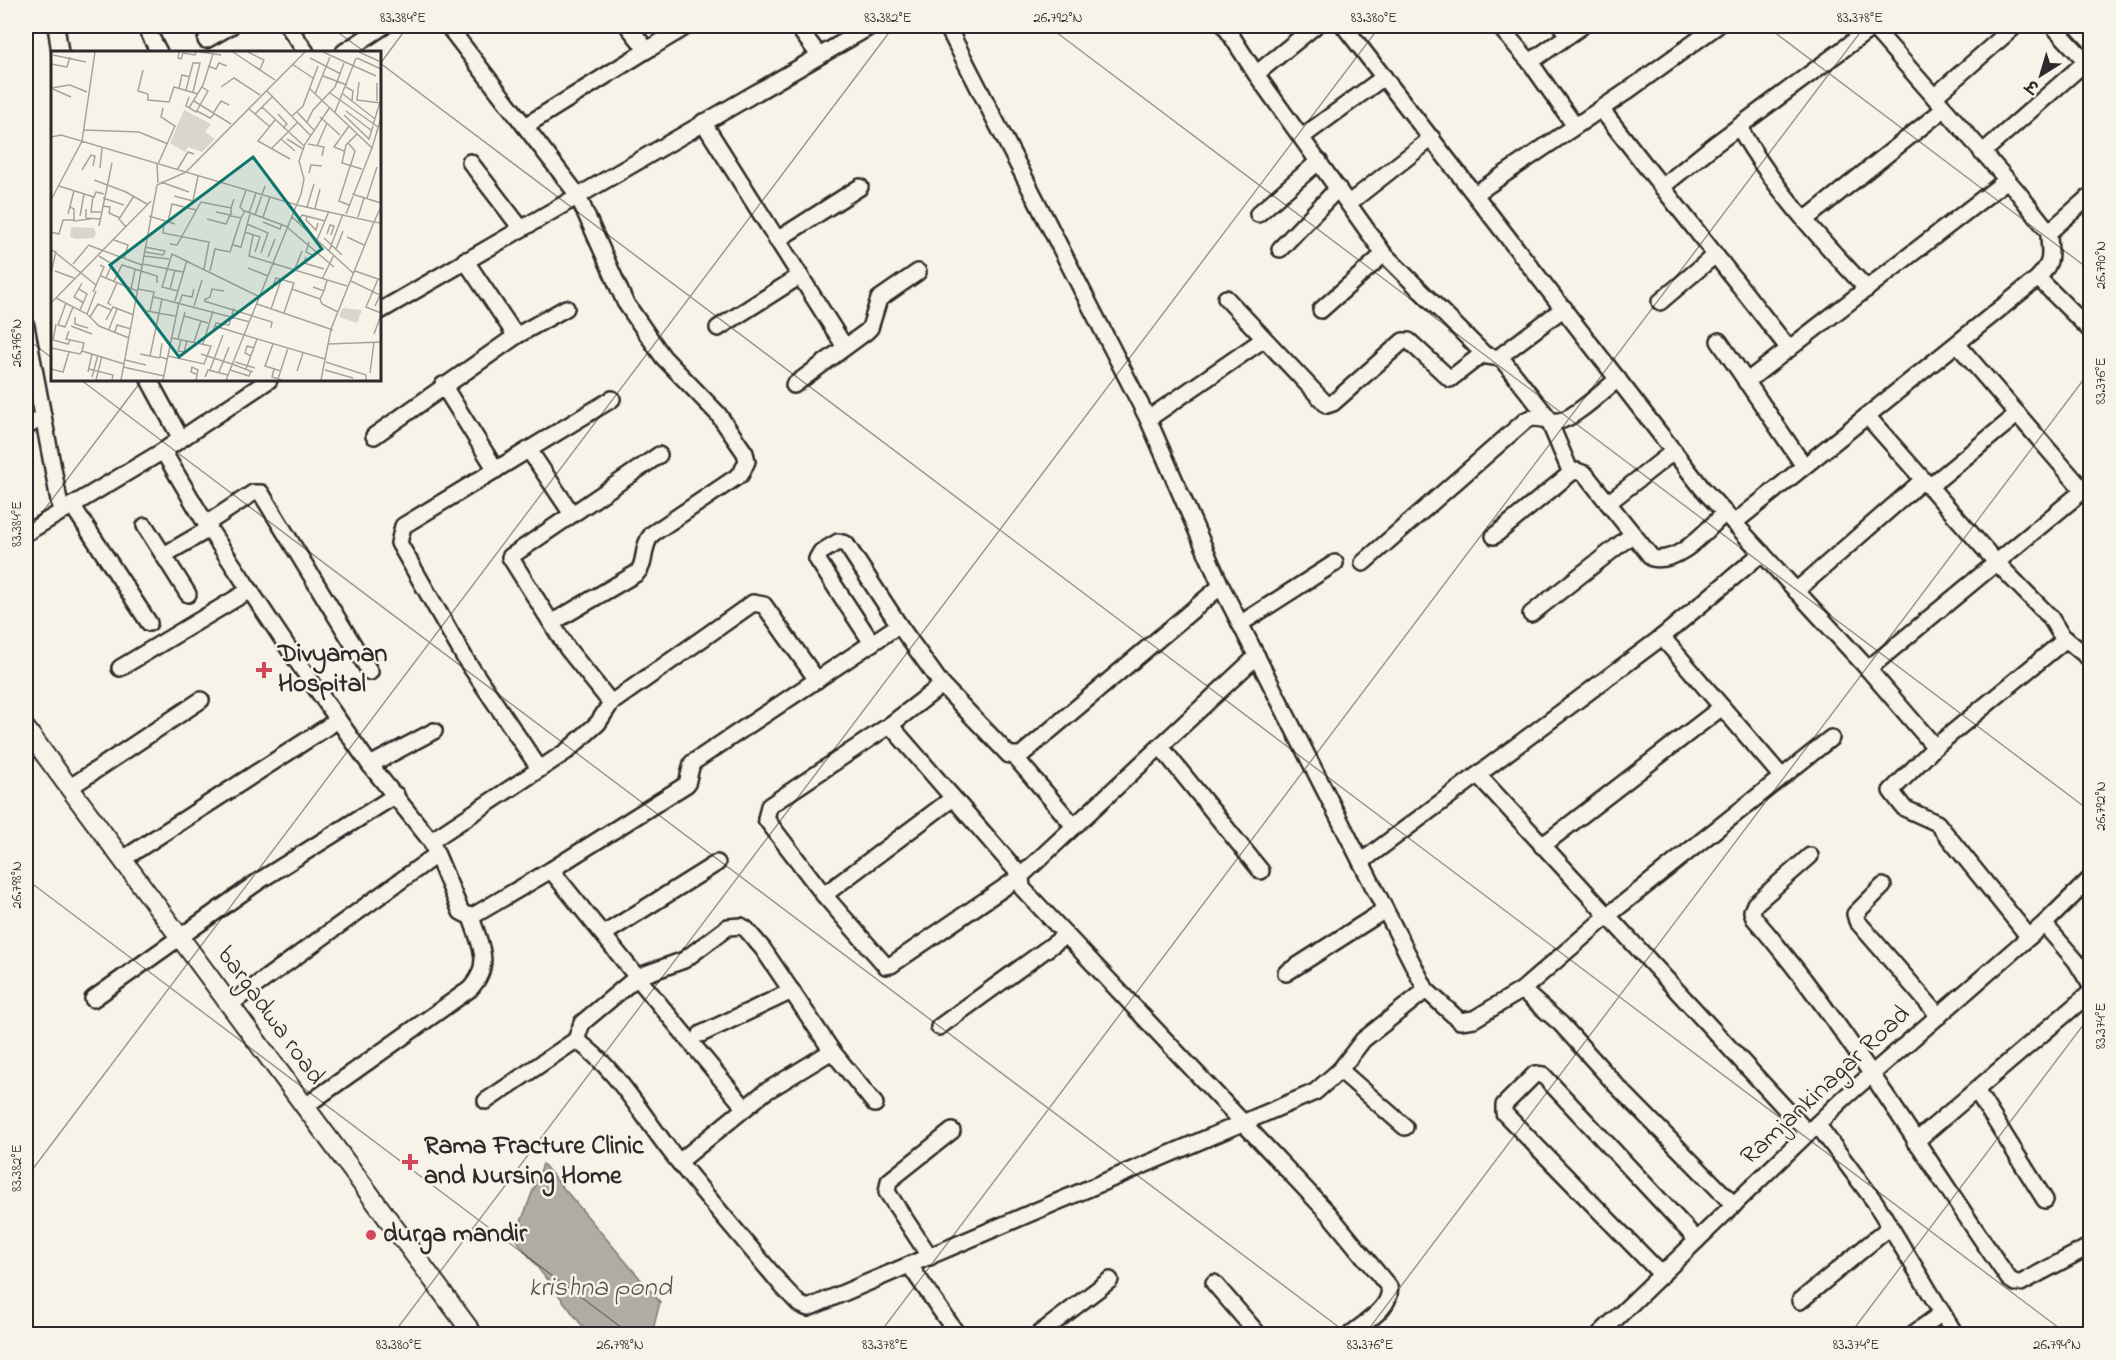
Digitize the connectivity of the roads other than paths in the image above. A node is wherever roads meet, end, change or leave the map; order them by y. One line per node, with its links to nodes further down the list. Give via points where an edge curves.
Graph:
1 (56, 26): 24 (street)
2 (145, 26): 25 (street)
3 (231, 26): 22 (street)
4 (288, 26): 26 (street)
5 (384, 26): 27 (street)
6 (448, 26): 35 (street)
7 (628, 26): 23 (street)
8 (687, 26): 23 (street)
9 (797, 26): 28 (street)
10 (871, 26): 28 (street)
11 (947, 26): 91 (street)
12 (1225, 26): 30 (street)
13 (1315, 26): 30 (street)
14 (1344, 26): 31 (street)
15 (1499, 26): 29 (street)
16 (1582, 26): 21 (street)
17 (1717, 26): 33 (street)
18 (1872, 26): 32 (street); 37 (street)
19 (2015, 26): 32 (street)
20 (2053, 26): 40 (street, via 2084,62)
21 (1565, 30): 29 (street)
22 (206, 40)
23 (647, 50): 35 (street)
24 (60, 51)
25 (158, 51)
26 (305, 51)
27 (346, 51)
28 (819, 55): 34 (street)
29 (1530, 62): 36 (street)
30 (1256, 74): 38 (street)
31 (1384, 77): 38 (street); 39 (street)
32 (1939, 103): 40 (street); 52 (street)
33 (1601, 109): 36 (street); 45 (street)
34 (703, 122): 47 (street); 55 (street)
35 (525, 126): 47 (street)
36 (1575, 126): 48 (street)
37 (1739, 127): 45 (street); 52 (street, via 1759,163)
38 (1302, 137): 41 (street)
39 (1432, 138): 48 (street); 50 (street)
40 (1982, 153): 43 (street)
41 (1319, 161): 46 (street); 51 (street)
42 (471, 162): 53 (street)
43 (2007, 180): 54 (street); 63 (street)
44 (860, 187): 55 (street)
45 (1662, 187): 58 (street)
46 (1338, 188): 50 (street); 56 (street)
47 (577, 194): 53 (street); 125 (street, via 625,302 663,357 718,414 747,461 741,474 652,534 644,546 638,573)
48 (1475, 194): 67 (street)
49 (2091, 196): 54 (street)
50 (1349, 203): 57 (street)
51 (1258, 214)
52 (1806, 219): 63 (street)
53 (520, 227): 59 (street)
54 (2049, 232): 62 (street, via 2052,256)
55 (777, 240): 61 (street)
56 (1280, 249)
57 (1384, 254): 69 (street); 79 (street)
58 (1715, 255): 65 (street); 78 (street)
59 (465, 260): 68 (street); 73 (street)
60 (918, 272): 77 (street, via 879,298 870,328)
61 (800, 276): 71 (street); 77 (street)
62 (2038, 278): 72 (street); 76 (street)
63 (1867, 289): 78 (street)
64 (1226, 298): 74 (street)
65 (1660, 302)
66 (566, 308): 73 (street)
67 (1564, 308): 80 (street); 81 (street)
68 (381, 310)
69 (1321, 310)
70 (26, 326): 90 (street)
71 (718, 328)
72 (2091, 330)
73 (516, 336): 85 (street)
74 (1264, 339): 79 (street, via 1327,405 1403,341 1409,341 1450,379); 91 (street)
75 (1719, 341): 84 (street)
76 (1957, 344): 88 (street); 89 (street)
77 (845, 347): 86 (street)
78 (1789, 349): 84 (street)
79 (1485, 355): 80 (street)
80 (1501, 358): 92 (street)
81 (1618, 379): 92 (street, via 1565,419); 98 (street)
82 (150, 381): 95 (street)
83 (268, 381): 95 (street)
84 (1746, 382): 100 (street)
85 (443, 385): 94 (street); 101 (street)
86 (794, 385)
87 (612, 399): 96 (street)
88 (2018, 414): 103 (street); 104 (street)
89 (1867, 416): 100 (street); 103 (street)
90 (43, 417): 93 (street); 106 (street)
91 (1148, 419): 119 (street)
92 (1550, 423): 102 (street); 118 (street, via 1531,417 1526,420)
93 (26, 428)
94 (374, 436)
95 (181, 439): 97 (street)
96 (529, 450): 101 (street); 107 (street)
97 (163, 451): 106 (street); 110 (street)
98 (1674, 451): 105 (street); 108 (street)
99 (659, 455): 107 (street)
100 (1804, 466): 108 (street)
101 (496, 470): 150 (street, via 403,526 399,543 466,660)
102 (1571, 473): 105 (street, via 1585,474); 113 (street)
103 (1926, 483): 116 (street); 121 (street)
104 (2087, 487): 116 (street)
105 (1608, 503): 112 (street)
106 (67, 508): 111 (street); 124 (street)
107 (572, 514): 125 (street, via 510,557)
108 (1730, 518): 112 (street, via 1664,560 1652,558); 114 (street)
109 (145, 526): 115 (street)
110 (207, 527): 115 (street); 120 (street); 135 (street, via 253,493 261,494)
111 (26, 533)
112 (1633, 534): 123 (street)
113 (1494, 536)
114 (1762, 553): 121 (street); 128 (street)
115 (164, 555): 122 (street)
116 (1996, 562): 129 (street); 134 (street)
117 (1335, 563): 126 (street)
118 (1363, 563)
119 (1221, 586): 126 (street); 148 (street)
120 (250, 590): 133 (street); 141 (street)
121 (1796, 591): 134 (street)
122 (188, 594)
123 (1531, 615)
124 (149, 622)
125 (553, 622): 139 (street, via 567,648)
126 (1240, 624): 131 (street)
127 (899, 625): 130 (street); 130 (street, via 846,544 838,542 821,552 817,559); 137 (street)
128 (1662, 637): 140 (street); 151 (street)
129 (2066, 639): 132 (street); 147 (street)
130 (872, 643): 136 (street)
131 (1257, 656): 146 (street); 161 (street)
132 (2091, 659)
133 (120, 668)
134 (1868, 669): 147 (street)
135 (370, 672)
136 (817, 680): 139 (street, via 759,602); 163 (street, via 692,763 687,784)
137 (942, 685): 142 (street); 148 (street)
138 (201, 700): 153 (street)
139 (610, 703): 150 (street, via 590,730 567,751)
140 (1722, 707): 152 (street); 157 (street)
141 (338, 720): 149 (street); 160 (street)
142 (890, 725): 155 (street); 168 (street, via 769,806 766,813 766,819)
143 (26, 729): 153 (main road, bargadwa road)
144 (434, 731): 149 (street)
145 (1831, 738): 152 (street)
146 (1160, 746): 156 (street); 164 (street)
147 (1935, 747): 175 (street, via 1892,788 1892,795 1904,808 1936,822)
148 (1015, 757): 156 (street)
149 (370, 765): 154 (street)
150 (539, 768): 158 (street)
151 (1478, 775): 157 (street); 161 (street)
152 (1782, 777): 171 (street)
153 (69, 788): 160 (main road, bargadwa road)
154 (396, 795): 158 (street); 176 (street, via 259,881)
155 (953, 798): 165 (street); 168 (street)
156 (1074, 826): 165 (street)
157 (1542, 846): 171 (street)
158 (434, 848): 170 (street, via 460,912); 185 (street)
159 (1810, 856): 192 (street, via 1755,904 1752,911 1859,1054)
160 (123, 860): 176 (main road, bargadwa road)
161 (1361, 862): 169 (street)
162 (717, 863): 173 (street)
163 (551, 870): 170 (street); 173 (street)
164 (1261, 871)
165 (1021, 876): 168 (street, via 886,966); 174 (street, via 1022,888)
166 (2091, 879): 172 (street, Ramjankinagar Road)
167 (1883, 886): 186 (street, via 1858,908 1857,921)
168 (824, 895)
169 (1385, 910): 177 (street); 180 (street)
170 (471, 917): 196 (street, via 484,963 470,989)
171 (1606, 917): 181 (street); 200 (street)
172 (2044, 924): 175 (street, Ramjankinagar Road); 179 (street)
173 (604, 934): 178 (street)
174 (1066, 935): 187 (street); 198 (street)
175 (2029, 937): 186 (street, Ramjankinagar Road)
176 (182, 938): 184 (street); 185 (main road, bargadwa road)
177 (1286, 973)
178 (637, 977): 182 (street, via 684,960 728,927 741,926); 189 (street, via 582,1023); 197 (street)
179 (2091, 984)
180 (1426, 990): 181 (street, via 1466,1022); 191 (street, via 1363,1040)
181 (1522, 990): 205 (street, via 1561,1024)
182 (792, 991): 188 (street); 190 (street)
183 (2091, 993): 193 (street)
184 (93, 999)
185 (229, 1005): 196 (main road, bargadwa road)
186 (1939, 1016): 192 (street, Ramjankinagar Road)
187 (939, 1027)
188 (701, 1034)
189 (576, 1040): 194 (street); 203 (street, via 591,1050 613,1076)
190 (832, 1051): 195 (street); 197 (street)
191 (1340, 1070): 198 (street, via 1315,1092); 199 (street)
192 (1870, 1075): 200 (street, Ramjankinagar Road); 202 (street)
193 (1976, 1090): 202 (street); 204 (street)
194 (486, 1101)
195 (875, 1104)
196 (304, 1107): 216 (main road, bargadwa road)
197 (745, 1108): 203 (street)
198 (1244, 1123): 209 (street); 220 (street, via 1329,1214 1389,1287 1384,1305)
199 (1405, 1127)
200 (1812, 1129): 205 (street, Ramjankinagar Road); 206 (street, via 1875,1202)
201 (951, 1131): 209 (street, via 886,1186)
202 (1915, 1142): 208 (street, via 2015,1283 2057,1266)
203 (679, 1162): 210 (street, via 799,1304 816,1307)
204 (2045, 1200)
205 (1734, 1205): 207 (street, Ramjankinagar Road)
206 (1890, 1227): 214 (street); 215 (street)
207 (1697, 1240): 211 (street, Ramjankinagar Road); 211 (street, via 1543,1075 1535,1074 1504,1105 1504,1113)
208 (2091, 1246)
209 (930, 1257): 210 (street)
210 (910, 1266): 217 (street)
211 (1662, 1275): 221 (street, Ramjankinagar Road)
212 (1110, 1280): 218 (street)
213 (1214, 1283): 219 (street)
214 (1800, 1301)
215 (1942, 1313): 222 (street); 223 (street)
216 (473, 1335)
217 (957, 1335)
218 (1039, 1335)
219 (1258, 1335)
220 (1351, 1335)
221 (1600, 1335)
222 (1913, 1335)
223 (1955, 1335)

